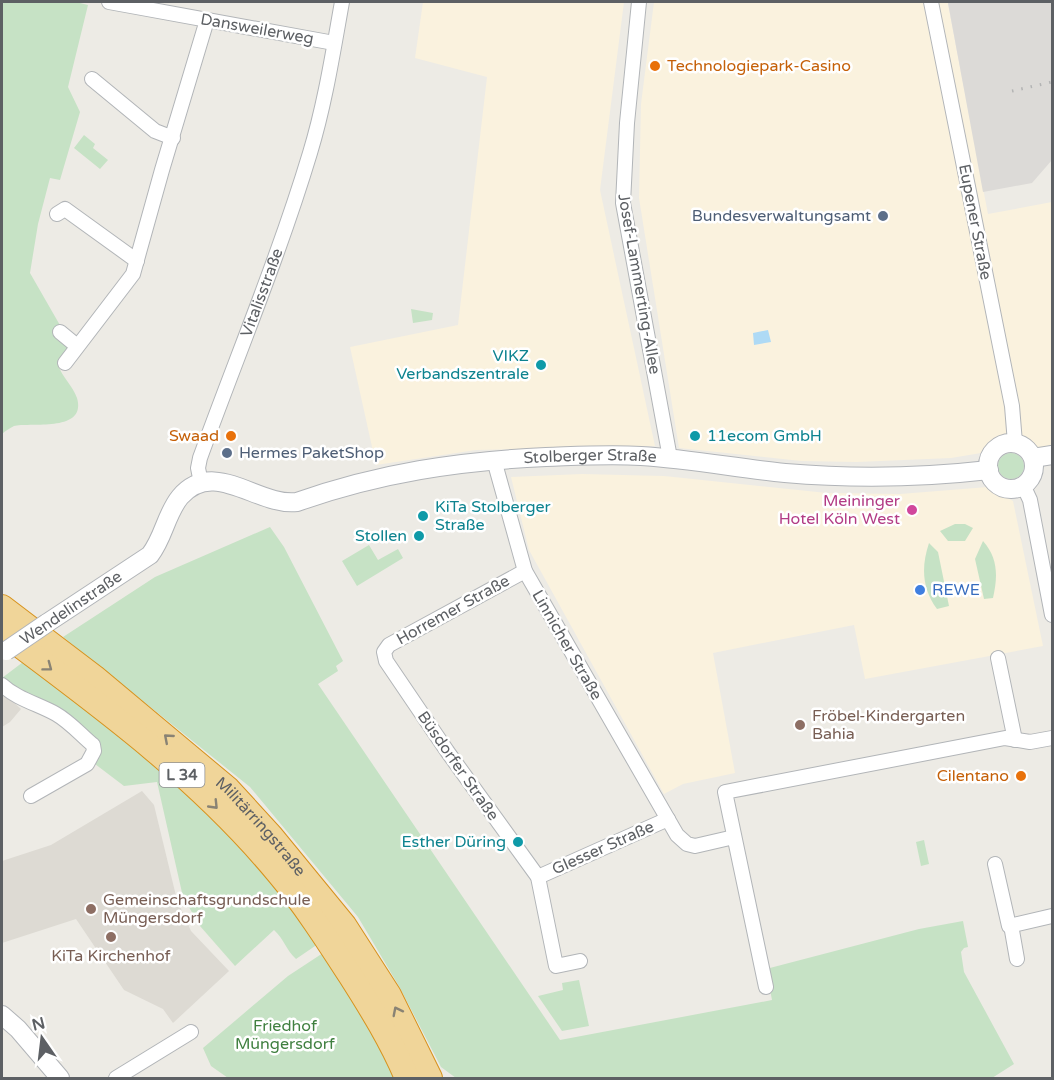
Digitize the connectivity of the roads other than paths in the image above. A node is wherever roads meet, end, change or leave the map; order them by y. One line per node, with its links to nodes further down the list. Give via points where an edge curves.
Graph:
1 (109, 2): 6 (street, Dansweilerweg)
2 (190, 2): 6 (street)
3 (342, 2): 8 (street, Vitalisstraße)
4 (639, 2): 18 (street, Josef-Lammerting-Allee, via 623,203)
5 (931, 2): 16 (street, Eupener Straße, via 1012,406)
6 (188, 17): 7 (street, Dansweilerweg)
7 (207, 20): 8 (street, Dansweilerweg); 10 (street)
8 (334, 43): 22 (street, Vitalisstraße, via 310,153 200,458)
9 (92, 79): 10 (street, via 159,133)
10 (173, 138): 12 (street)
11 (57, 214): 12 (street, via 65,209)
12 (137, 261): 14 (street, via 127,285)
13 (60, 332): 14 (street)
14 (77, 346): 15 (street)
15 (65, 363)
16 (1015, 443): 19 (street); 21 (street, via 1006,443 992,454)
17 (1053, 455): 19 (street)
18 (670, 458): 20 (street, Stolberger Straße, via 613,455); 21 (street, Stolberger Straße, via 785,473 882,478)
19 (1033, 458): 23 (street, via 1035,468)
20 (494, 460): 22 (street, Stolberger Straße, via 367,480 285,504 219,481); 24 (street, Linnicher Straße)
21 (989, 470): 23 (street, via 1001,486 1009,489)
22 (201, 483): 27 (street, Wendelinstraße, bridge, via 179,498 152,554 47,623)
23 (1023, 485): 26 (street, via 1030,500)
24 (525, 571): 28 (street, Horremer Straße, via 389,645); 34 (street, Linnicher Straße)
25 (2, 606): 45 (highway, Militärringstraße / L 34, one-way to 25, via 389,995 344,925 271,836 228,789)
26 (1053, 615)
27 (3, 646): 45 (highway, Militärringstraße / L 34, one-way to 45, via 77,688 211,800 279,874 333,948 397,1054)
28 (384, 652): 37 (street, Büsdorfer Straße, via 386,661 447,751)
29 (998, 658): 32 (street)
30 (2, 685): 33 (street, via 10,693 56,714 93,745 87,764)
31 (1053, 738): 32 (street)
32 (1015, 740): 35 (street, via 970,744 725,792)
33 (31, 796)
34 (668, 819): 35 (street, Linnicher Straße, via 687,844 696,846); 37 (street, Glesser Straße)
35 (735, 837): 42 (street)
36 (995, 864): 39 (street)
37 (538, 877): 41 (street, via 557,955 556,966)
38 (1053, 916): 39 (street)
39 (1011, 925): 40 (street)
40 (1017, 959)
41 (580, 962)
42 (766, 987)
43 (2, 1015): 46 (street)
44 (191, 1032): 47 (street)
45 (420, 1073): 48 (highway)
46 (60, 1078)
47 (116, 1078)
48 (443, 1078)

